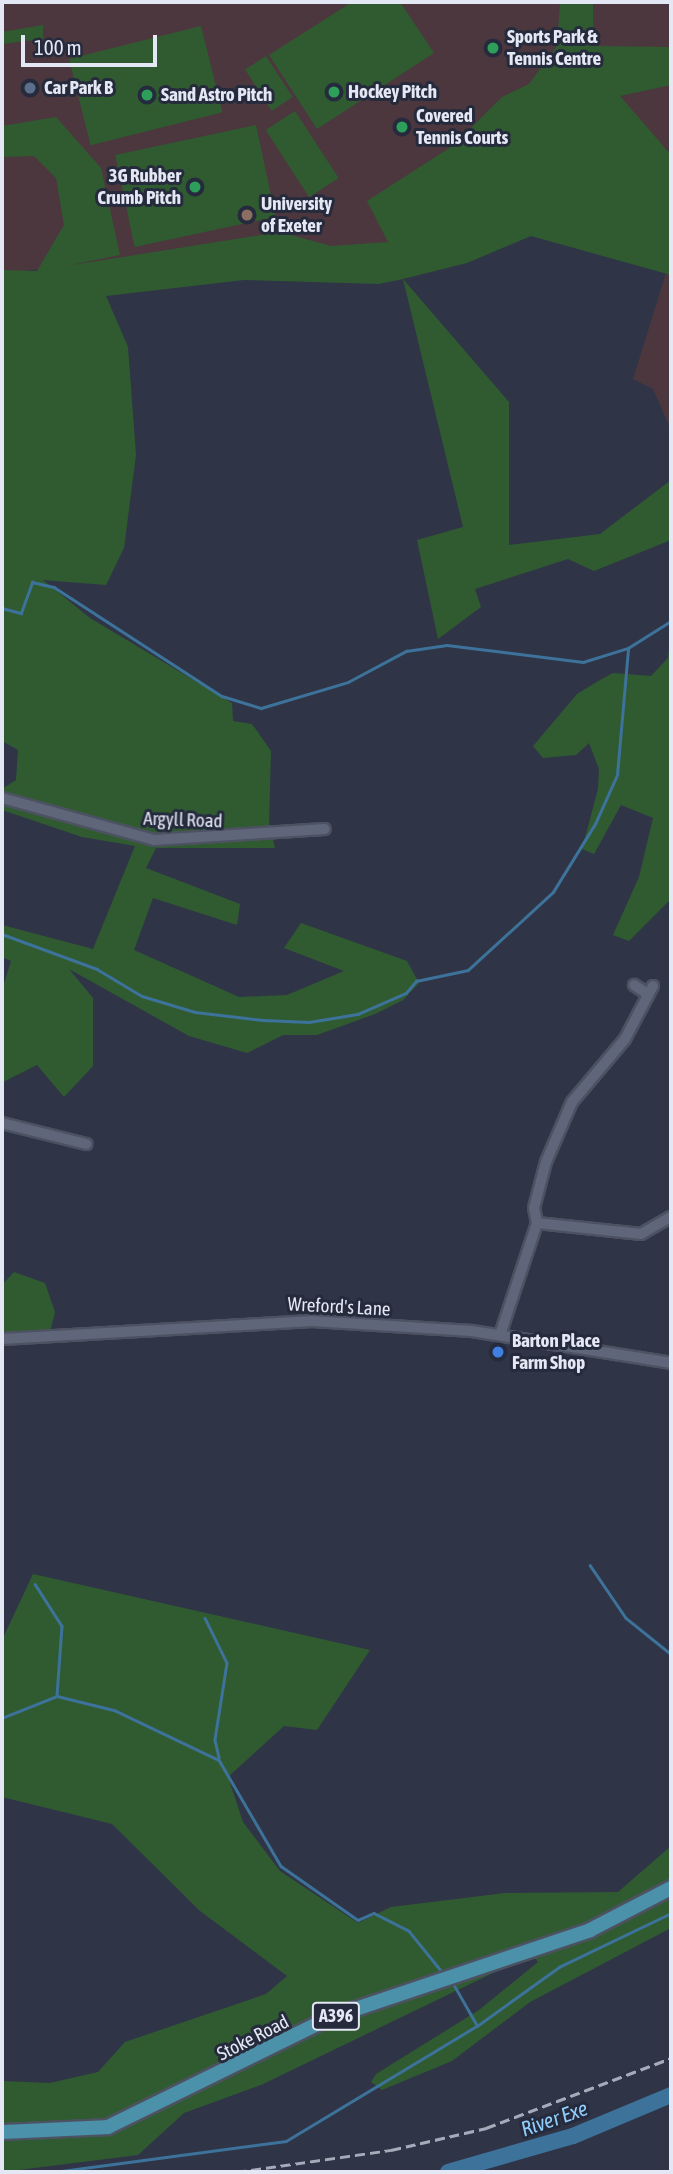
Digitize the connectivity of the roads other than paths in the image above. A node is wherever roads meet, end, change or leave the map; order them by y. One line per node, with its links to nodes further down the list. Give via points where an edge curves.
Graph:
1 (2, 798): 2 (street, Argyll Road, via 154,840)
2 (325, 829)
3 (634, 985): 7 (street, via 651,990 625,1039 572,1102 545,1162 534,1208)
4 (2, 1123): 5 (street)
5 (86, 1144)
6 (671, 1217): 7 (street, via 641,1234)
7 (537, 1223): 8 (street)
8 (500, 1335): 9 (street, Wreford's Lane, via 273,1321); 10 (street, Wreford's Lane)
9 (2, 1339)
10 (671, 1363)
11 (671, 1888): 12 (main road, Stoke Road / A396, via 590,1930 332,2017 108,2127)
12 (2, 2133)

